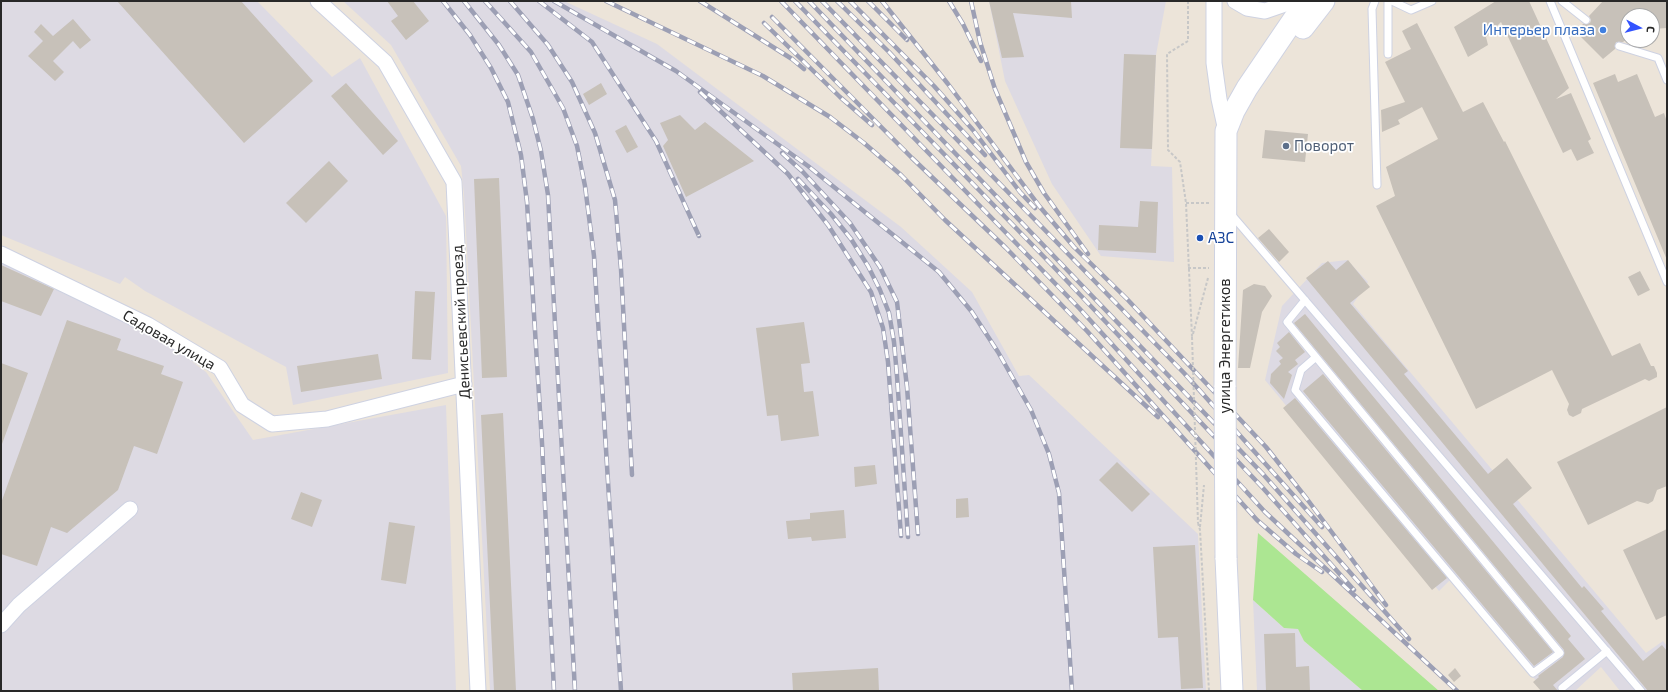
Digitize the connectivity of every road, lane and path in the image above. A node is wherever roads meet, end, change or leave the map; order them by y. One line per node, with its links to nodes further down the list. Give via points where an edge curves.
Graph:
1 (318, 1): 28 (street, Денисьевский проезд, via 386,62 454,182)
2 (1188, 1): 20 (path, via 1188,41 1167,54 1168,150 1180,162)
3 (1214, 1): 18 (street, улица Энергетиков, via 1214,63)
4 (1235, 1): 5 (street, via 1247,8 1265,10)
5 (1294, 1)
6 (1306, 1): 18 (main road, via 1248,88 1234,111)
7 (1324, 1): 18 (main road)
8 (1375, 1): 19 (lane, via 1372,9)
9 (1388, 1): 16 (lane)
10 (1392, 1): 11 (lane, via 1410,10)
11 (1432, 1)
12 (1550, 1): 25 (lane)
13 (1562, 1): 14 (lane)
14 (1586, 20)
15 (1619, 46): 17 (lane, via 1658,58)
16 (1388, 54)
17 (1667, 80)
18 (1226, 132): 21 (main road, улица Энергетиков)
19 (1377, 185)
20 (1186, 203): 21 (path); 23 (path)
21 (1217, 205): 26 (lane); 37 (main road, улица Энергетиков, bridge, via 1225,387 1226,558)
22 (1, 254): 28 (street, Садовая улица, via 148,325 220,368 242,404 272,424 327,419)
23 (1188, 268): 24 (path); 31 (path, bridge)
24 (1209, 268)
25 (1667, 282)
26 (1305, 300): 27 (lane, via 1287,322); 33 (lane)
27 (1316, 357): 27 (lane, via 1560,653 1533,673 1295,390 1301,370)
28 (464, 384): 35 (street, Денисьевский проезд)
29 (1204, 485): 31 (path)
30 (130, 509): 32 (street, via 19,605)
31 (1200, 528): 36 (path)
32 (1, 625)
33 (1607, 651): 34 (lane); 38 (lane)
34 (1562, 688)
35 (478, 691)
36 (1209, 691)
37 (1232, 691)
38 (1641, 691)

